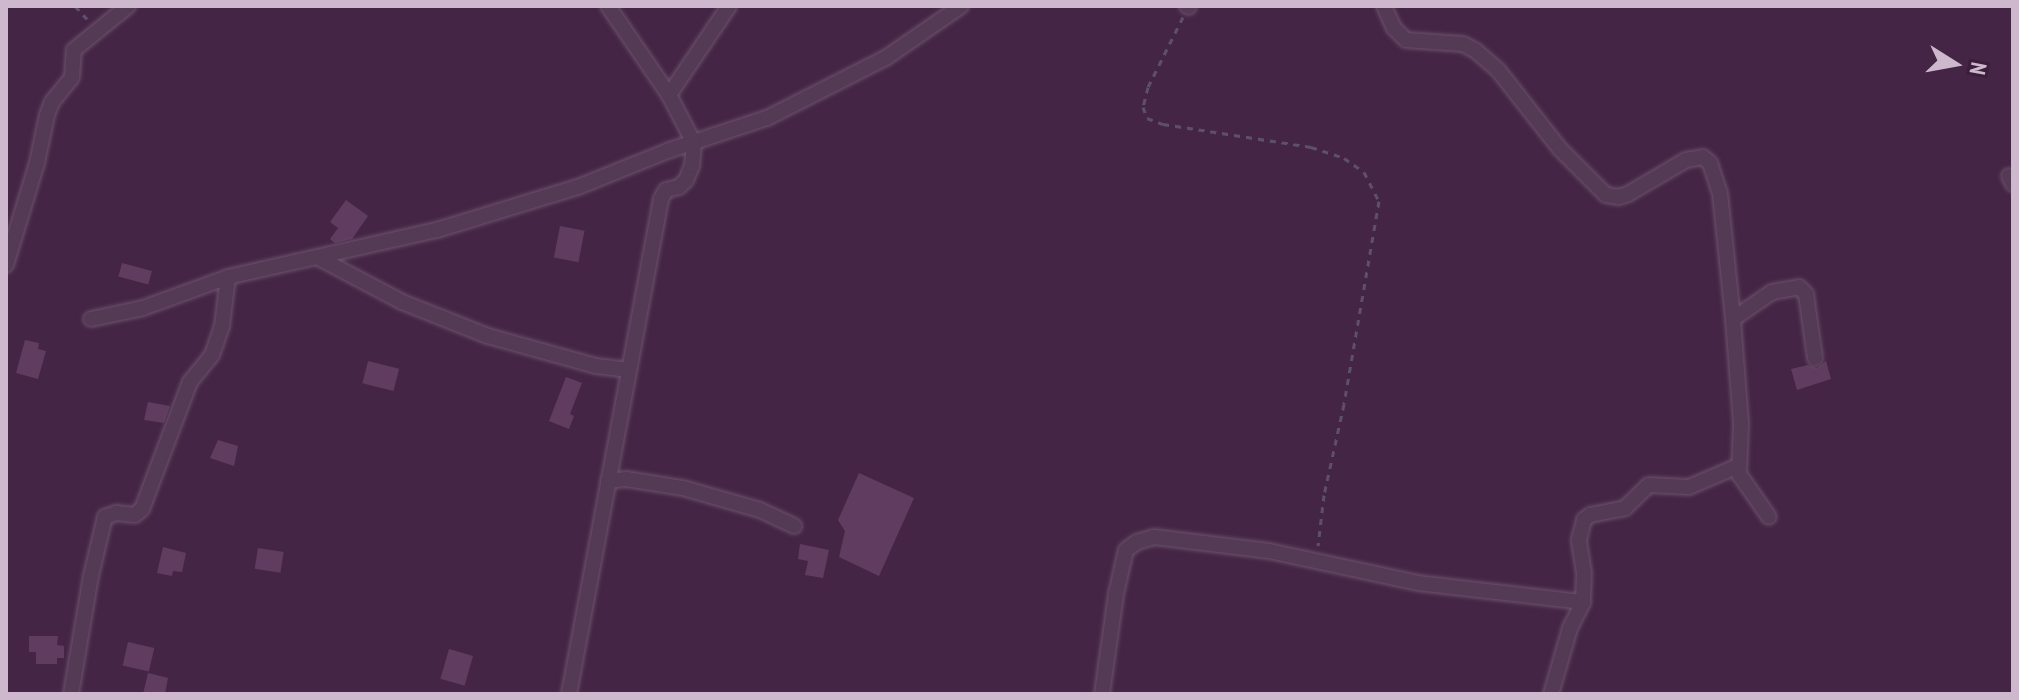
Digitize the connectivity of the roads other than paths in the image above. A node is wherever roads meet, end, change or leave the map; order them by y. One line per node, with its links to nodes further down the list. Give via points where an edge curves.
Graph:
1 (128, 6): 9 (street, via 74,50 72,77 47,115)
2 (608, 6): 6 (street)
3 (729, 6): 6 (street)
4 (961, 6): 7 (street, via 837,85 767,118)
5 (1384, 6): 12 (street, via 1406,40 1463,44 1476,51 1606,195 1619,197 1686,160 1707,159 1720,193)
6 (669, 95): 7 (street)
7 (694, 143): 8 (street, via 500,212); 14 (street, via 686,180 666,190 661,199)
8 (319, 258): 10 (street); 14 (street, via 402,302 488,336)
9 (6, 265)
10 (228, 277): 11 (street, via 143,308); 20 (street, via 212,355 190,382 142,509 135,515 105,517)
11 (91, 319)
12 (1733, 319): 13 (street, via 1772,292 1799,287 1806,294); 15 (street, via 1741,423)
13 (1815, 358)
14 (629, 370): 16 (street)
15 (1738, 466): 17 (street, via 1752,497); 19 (street, via 1689,487 1649,485 1625,508 1584,520 1579,540)
16 (608, 481): 18 (street, via 683,488); 21 (street)
17 (1769, 517)
18 (795, 526)
19 (1583, 602): 22 (street, via 1463,589 1269,551 1154,537 1126,550); 23 (street)
20 (71, 694)
21 (569, 694)
22 (1102, 694)
23 (1551, 694)

